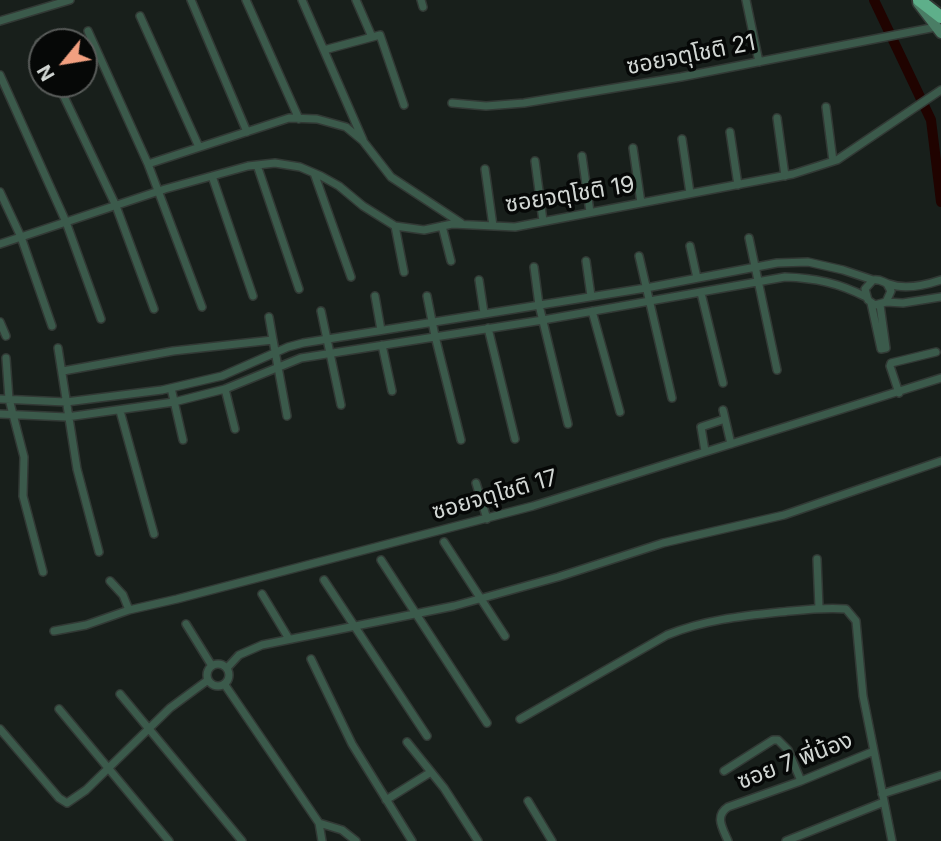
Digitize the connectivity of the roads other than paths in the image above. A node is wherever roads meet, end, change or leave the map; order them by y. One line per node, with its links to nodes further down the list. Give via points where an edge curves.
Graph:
1 (71, 0): 9 (street)
2 (191, 0): 23 (street)
3 (246, 0): 22 (street)
4 (302, 0): 12 (street)
5 (356, 0): 11 (street)
6 (746, 0): 14 (street)
7 (917, 0): 10 (highway)
8 (140, 16): 27 (street)
9 (0, 21)
10 (939, 26): 14 (street, ซอยจตุโชติ 21)
11 (372, 37): 12 (street); 19 (street, via 380,35)
12 (324, 50): 26 (street)
13 (98, 53): 32 (street)
14 (759, 62): 18 (street, ซอยจตุโชติ 21, via 524,103)
15 (0, 75): 46 (street)
16 (940, 91): 31 (street, ซอยจตุโชติ 19)
17 (65, 98): 43 (street)
18 (452, 103)
19 (404, 105)
20 (826, 107): 31 (street)
21 (777, 118): 37 (street)
22 (299, 119): 23 (street); 26 (street, via 346,127)
23 (247, 132): 27 (street)
24 (730, 132): 38 (street)
25 (681, 139): 41 (street)
26 (363, 141): 47 (street, via 391,177)
27 (199, 147): 32 (street)
28 (633, 148): 42 (street)
29 (582, 156): 44 (street)
30 (535, 161): 45 (street)
31 (833, 162): 37 (street, ซอยจตุโชติ 19)
32 (148, 164): 39 (street)
33 (257, 165): 35 (street, ซอยจตุโชติ 19, via 275,163); 36 (street, ซอยจตุโชติ 19); 69 (street)
34 (485, 169): 50 (street)
35 (314, 173): 48 (street, ซอยจตุโชติ 19); 61 (street)
36 (212, 176): 39 (street, ซอยจตุโชติ 19); 71 (street)
37 (785, 176): 38 (street, ซอยจตุโชติ 19)
38 (738, 185): 41 (street, ซอยจตุโชติ 19)
39 (160, 191): 43 (street, ซอยจตุโชติ 19); 80 (street)
40 (0, 192): 51 (street)
41 (690, 194): 42 (street, ซอยจตุโชติ 19)
42 (641, 203): 44 (street, ซอยจตุโชติ 19)
43 (116, 206): 46 (street, ซอยจตุโชติ 19); 81 (street)
44 (590, 212): 45 (street, ซอยจตุโชติ 19)
45 (543, 221): 50 (street, ซอยจตุโชติ 19)
46 (66, 222): 51 (street, ซอยจตุโชติ 19); 86 (street)
47 (463, 225): 49 (street, ซอยจตุโชติ 19); 50 (street, ซอยจตุโชติ 19)
48 (395, 226): 49 (street, ซอยจตุโชติ 19, via 424,230); 60 (street)
49 (442, 226): 56 (street)
50 (493, 226)
51 (21, 237): 53 (street, ซอยจตุโชติ 19); 90 (street)
52 (748, 238): 59 (street)
53 (0, 244)
54 (690, 246): 62 (street)
55 (639, 256): 68 (street)
56 (450, 261)
57 (586, 261): 74 (street)
58 (534, 267): 79 (street)
59 (755, 267): 62 (street); 64 (street, via 807,262); 66 (street)
60 (404, 271)
61 (351, 277)
62 (697, 278): 68 (street)
63 (478, 280): 84 (street)
64 (873, 280): 67 (street); 76 (street, via 865,289)
65 (941, 280): 67 (street, via 909,287)
66 (757, 282): 70 (street); 76 (street, via 813,278 839,284); 104 (street)
67 (887, 284): 78 (street, via 891,291)
68 (646, 288): 74 (street); 77 (street)
69 (299, 289)
70 (701, 293): 77 (street); 107 (street)
71 (253, 296)
72 (375, 296): 92 (street)
73 (427, 296): 89 (street)
74 (591, 296): 79 (street)
75 (941, 297): 78 (street)
76 (868, 300): 78 (street); 78 (street, via 881,349 886,348)
77 (649, 301): 83 (street); 112 (street)
78 (883, 304)
79 (539, 305): 84 (street); 87 (street)
80 (202, 307)
81 (154, 309)
82 (321, 311): 96 (street)
83 (593, 311): 87 (street); 119 (street)
84 (484, 313): 89 (street)
85 (269, 317): 95 (street)
86 (102, 319)
87 (543, 320): 91 (street); 125 (street)
88 (0, 322): 93 (street)
89 (432, 322): 92 (street); 94 (street)
90 (52, 326)
91 (488, 328): 94 (street); 127 (street)
92 (381, 330): 96 (street)
93 (6, 336)
94 (435, 337): 97 (street); 129 (street)
95 (273, 340): 100 (street); 105 (street, via 173,351)
96 (326, 340): 100 (street); 101 (street)
97 (382, 345): 101 (street); 110 (street)
98 (58, 348): 105 (street)
99 (936, 352): 111 (street, via 891,363)
100 (274, 354): 103 (street); 108 (street, via 222,376)
101 (329, 355): 103 (street, via 301,358); 116 (street)
102 (6, 358): 113 (street)
103 (277, 369): 109 (street); 122 (street)
104 (777, 370)
105 (63, 371): 114 (street)
106 (941, 378): 111 (street, ซอยจตุโชติ 17)
107 (723, 383)
108 (171, 388): 114 (street); 115 (street)
109 (225, 389): 115 (street); 126 (street)
110 (392, 391)
111 (899, 393): 130 (street, ซอยจตุโชติ 17)
112 (673, 398)
113 (4, 399): 114 (street); 121 (street)
114 (66, 402): 123 (street)
115 (173, 402): 118 (street); 128 (street)
116 (341, 405)
117 (723, 410): 124 (street)
118 (120, 411): 123 (street); 135 (street)
119 (620, 412)
120 (0, 414): 121 (street)
121 (12, 414): 123 (street); 140 (street, via 24,457 23,496)
122 (287, 416)
123 (67, 417): 137 (street)
124 (725, 419): 130 (street); 131 (street, via 701,427)
125 (568, 424)
126 (235, 429)
127 (515, 439)
128 (183, 440)
129 (461, 440)
130 (731, 444): 131 (street, ซอยจตุโชติ 17)
131 (705, 451): 134 (street, ซอยจตุโชติ 17)
132 (941, 461): 144 (street, via 784,515 663,543)
133 (476, 484): 134 (street)
134 (487, 519): 146 (street, ซอยจตุโชติ 17)
135 (154, 534)
136 (444, 542): 144 (street)
137 (99, 552)
138 (817, 559): 145 (street)
139 (382, 560): 147 (street)
140 (43, 572)
141 (324, 580): 149 (street)
142 (110, 581): 146 (street)
143 (262, 594): 152 (street)
144 (480, 598): 147 (street); 151 (street)
145 (819, 608): 160 (street, via 689,626); 166 (street, via 846,610 856,621)
146 (129, 610): 150 (street, ซอยจตุโชติ 17)
147 (416, 615): 149 (street); 161 (street)
148 (186, 624): 154 (street)
149 (355, 628): 152 (street); 164 (street)
150 (54, 631)
151 (505, 636)
152 (289, 639): 155 (street, via 250,649)
153 (311, 659): 173 (street, via 352,744)
154 (212, 666): 155 (street); 156 (street)
155 (226, 668): 157 (street, via 229,679)
156 (208, 680): 157 (street, via 217,687); 162 (street)
157 (225, 685): 175 (street)
158 (120, 694): 162 (street)
159 (59, 709): 167 (street)
160 (520, 719)
161 (487, 723)
162 (149, 727): 167 (street); 177 (street)
163 (0, 729): 167 (street, via 67,803)
164 (427, 736)
165 (407, 742): 168 (street)
166 (874, 751): 171 (street, ซอย 7 พี่น้อง); 172 (street)
167 (108, 768): 176 (street)
168 (431, 772): 173 (street); 181 (street)
169 (724, 772): 171 (street, via 778,740 788,750)
170 (941, 775): 172 (street)
171 (802, 781): 183 (street, ซอย 7 พี่น้อง, via 722,811)
172 (883, 798): 184 (street); 185 (street)
173 (386, 800): 180 (street)
174 (528, 801): 182 (street)
175 (319, 823): 178 (street); 179 (street, via 342,830)
176 (169, 841)
177 (242, 841)
178 (322, 841)
179 (356, 841)
180 (412, 841)
181 (478, 841)
182 (552, 841)
183 (728, 841)
184 (786, 841)
185 (892, 841)

